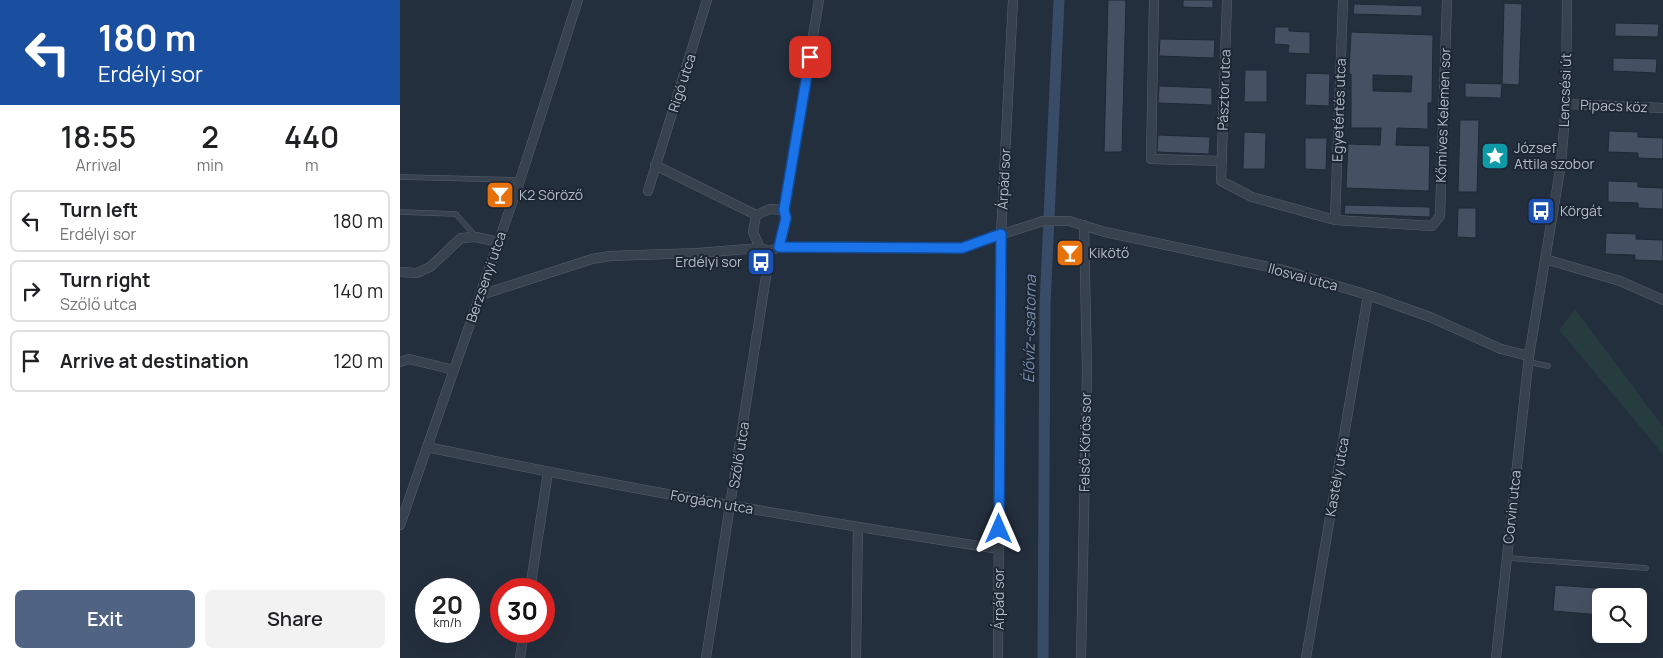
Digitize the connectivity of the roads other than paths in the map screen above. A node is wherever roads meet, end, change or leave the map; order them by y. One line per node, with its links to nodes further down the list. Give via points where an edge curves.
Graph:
1 (578, 0): 15 (street, Berzsenyi utca)
2 (707, 0): 13 (street, Rigó utca)
3 (819, 0): 17 (street)
4 (1013, 0): 22 (street, Árpád sor)
5 (1154, 0): 12 (street, via 1151,158)
6 (1227, 0): 12 (street, Pásztor utca)
7 (1343, 0): 20 (street, Egyetértés utca)
8 (1447, 0): 20 (street, Kőmíves Kelemen sor, via 1440,216 1432,226)
9 (1567, 0): 10 (street, Lencsési út)
10 (1566, 104): 11 (street, Pipacs köz); 28 (street, Lencsési út, via 1561,164)
11 (1663, 108)
12 (1222, 161): 20 (street, Pásztor utca, via 1221,181 1252,198)
13 (655, 165): 16 (street, Rigó utca); 19 (street)
14 (400, 177): 15 (lane)
15 (520, 180): 24 (street, Berzsenyi utca)
16 (648, 191)
17 (784, 210): 19 (street, via 770,209); 25 (street, via 786,218)
18 (400, 212): 23 (lane, via 456,214)
19 (756, 215): 26 (street, via 753,232)
20 (1335, 220)
21 (1084, 225): 22 (street, Ilosvai utca, via 1043,221); 31 (street, Ilosvai utca, via 1283,270); 51 (street, Felső-Körös sor, via 1087,370)
22 (1001, 234): 25 (street, via 962,248); 42 (street, Árpád sor)
23 (476, 237): 24 (street); 29 (street, via 461,238 430,267 417,272)
24 (498, 242): 30 (street, Berzsenyi utca)
25 (779, 247): 27 (street)
26 (760, 248): 27 (street); 30 (street, via 592,259)
27 (770, 251): 39 (street, Szőlő utca)
28 (1545, 259): 32 (street, via 1620,281); 33 (street, Lencsési út)
29 (400, 272)
30 (480, 295): 36 (street, Berzsenyi utca)
31 (1368, 295): 33 (street, Ilosvai utca); 52 (street, Kastély utca)
32 (1663, 300)
33 (1529, 359): 35 (lane); 43 (street, Corvin utca)
34 (400, 362): 36 (street, via 409,359)
35 (1548, 366)
36 (454, 370): 37 (street, Berzsenyi utca)
37 (427, 447): 38 (street, Forgách utca); 40 (street, Berzsenyi utca)
38 (548, 472): 39 (street, Forgách utca); 45 (street)
39 (731, 506): 41 (street, Forgách utca); 48 (street, Szőlő utca)
40 (400, 525)
41 (858, 527): 42 (street, Forgách utca); 49 (street)
42 (999, 549): 50 (street, Árpád sor)
43 (1507, 558): 44 (lane); 53 (street, Corvin utca)
44 (1646, 568)
45 (532, 578)
46 (522, 643): 47 (street)
47 (520, 658)
48 (706, 658)
49 (856, 658)
50 (998, 658)
51 (1081, 658)
52 (1306, 658)
53 (1496, 658)

